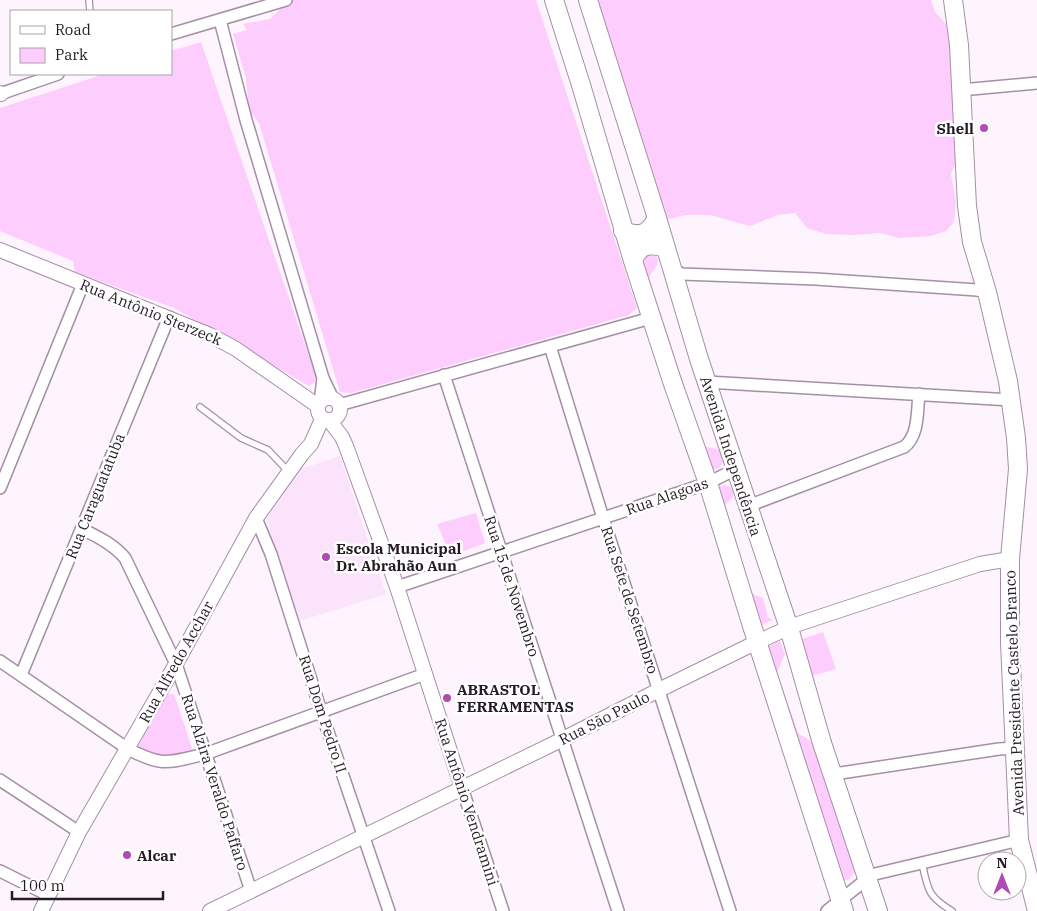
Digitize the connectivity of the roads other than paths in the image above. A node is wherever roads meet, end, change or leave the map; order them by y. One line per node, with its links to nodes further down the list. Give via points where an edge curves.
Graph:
1 (286, 0): 5 (street)
2 (554, 0): 12 (main road, Avenida Independência)
3 (588, 0): 11 (main road, Avenida Independência)
4 (953, 0): 9 (main road, Avenida Presidente Castelo Branco)
5 (220, 20): 6 (street); 27 (street, via 246,120 323,378)
6 (172, 34)
7 (55, 75): 10 (street)
8 (1037, 83): 9 (street)
9 (962, 90): 18 (main road, Avenida Presidente Castelo Branco, via 967,206 972,242)
10 (0, 94)
11 (657, 218): 12 (main road, via 643,234); 13 (main road, Avenida Independência)
12 (623, 231): 15 (main road, Avenida Independência)
13 (666, 248): 15 (main road, via 644,246 636,252); 16 (main road, Avenida Independência)
14 (0, 250): 17 (street, Rua Antônio Sterzeck)
15 (633, 261): 20 (main road, Avenida Independência)
16 (673, 270): 18 (street, via 682,274 816,279); 23 (main road, Avenida Independência)
17 (83, 284): 19 (street, Rua Antônio Sterzeck); 31 (street)
18 (987, 292): 25 (main road, Avenida Presidente Castelo Branco)
19 (169, 317): 27 (street, Rua Antônio Sterzeck, via 236,349); 35 (street, Rua Caraguatatuba)
20 (651, 318): 21 (street); 30 (main road, Avenida Independência)
21 (550, 346): 22 (street); 34 (street, Rua Sete de Setembro)
22 (444, 376): 27 (street); 36 (street, Rua 15 de Novembro)
23 (707, 382): 24 (street); 28 (main road, Avenida Independência)
24 (919, 394): 25 (street); 32 (street, via 914,435 904,447)
25 (1011, 400): 37 (main road, Avenida Presidente Castelo Branco, via 1018,469)
26 (200, 407): 29 (lane, via 242,438 268,450)
27 (329, 409): 29 (street, Rua Alfredo Acchar, via 312,444); 38 (street, Rua Antônio Vendramini)
28 (736, 469): 30 (street, Rua Alagoas); 32 (main road, Avenida Independência)
29 (289, 472): 33 (street, Rua Alfredo Acchar)
30 (708, 483): 34 (street, Rua Alagoas); 40 (main road, Avenida Independência)
31 (0, 488)
32 (748, 506): 39 (main road, Avenida Independência)
33 (256, 518): 42 (street, Rua Alfredo Acchar); 46 (street, Rua Dom Pedro II, via 272,554)
34 (603, 518): 36 (street, Rua Alagoas); 45 (street, Rua Sete de Setembro)
35 (82, 529): 42 (street, Rua Alzira Veraldo Paffaro, via 104,540 125,558); 44 (street, Rua Caraguatatuba)
36 (501, 551): 38 (street, Rua Alagoas); 47 (street, Rua 15 de Novembro)
37 (1010, 559): 39 (street, Rua São Paulo, via 980,564); 48 (main road, Avenida Presidente Castelo Branco, via 1010,643)
38 (397, 587): 43 (street, Rua Antônio Vendramini)
39 (788, 628): 40 (street, Rua São Paulo); 51 (main road, Avenida Independência)
40 (757, 642): 45 (street, Rua São Paulo); 62 (main road, Avenida Independência)
41 (0, 661): 44 (street)
42 (176, 664): 49 (street, Rua Alfredo Acchar); 50 (street, Rua Alzira Veraldo Paffaro)
43 (425, 674): 46 (street); 53 (street, Rua Antônio Vendramini)
44 (21, 675): 49 (street)
45 (659, 690): 47 (street, Rua São Paulo); 68 (street, Rua Sete de Setembro)
46 (321, 711): 50 (street); 55 (street, Rua Dom Pedro II)
47 (561, 740): 53 (street, Rua São Paulo); 67 (street, Rua 15 de Novembro)
48 (1016, 748): 51 (street); 56 (main road, Avenida Presidente Castelo Branco)
49 (128, 749): 50 (street, via 163,763); 54 (street, Rua Alfredo Acchar)
50 (205, 754): 60 (street, Rua Alzira Veraldo Paffaro)
51 (834, 774): 59 (main road, Avenida Independência)
52 (0, 780): 54 (street)
53 (462, 788): 55 (street, Rua São Paulo); 66 (street, Rua Antônio Vendramini)
54 (79, 832): 61 (street, Rua Alfredo Acchar)
55 (364, 835): 60 (street, Rua São Paulo); 65 (street, Rua Dom Pedro II)
56 (1019, 840): 57 (street); 72 (main road, Avenida Presidente Castelo Branco)
57 (922, 863): 59 (street); 71 (lane, via 927,889)
58 (0, 871): 61 (street)
59 (868, 878): 62 (street); 70 (main road, Avenida Independência)
60 (251, 891): 64 (street, Rua São Paulo)
61 (48, 895): 63 (street, Rua Alfredo Acchar)
62 (842, 905): 69 (street)
63 (41, 911)
64 (210, 911)
65 (389, 911)
66 (503, 911)
67 (618, 911)
68 (730, 911)
69 (827, 911)
70 (878, 911)
71 (952, 911)
72 (1037, 911)

